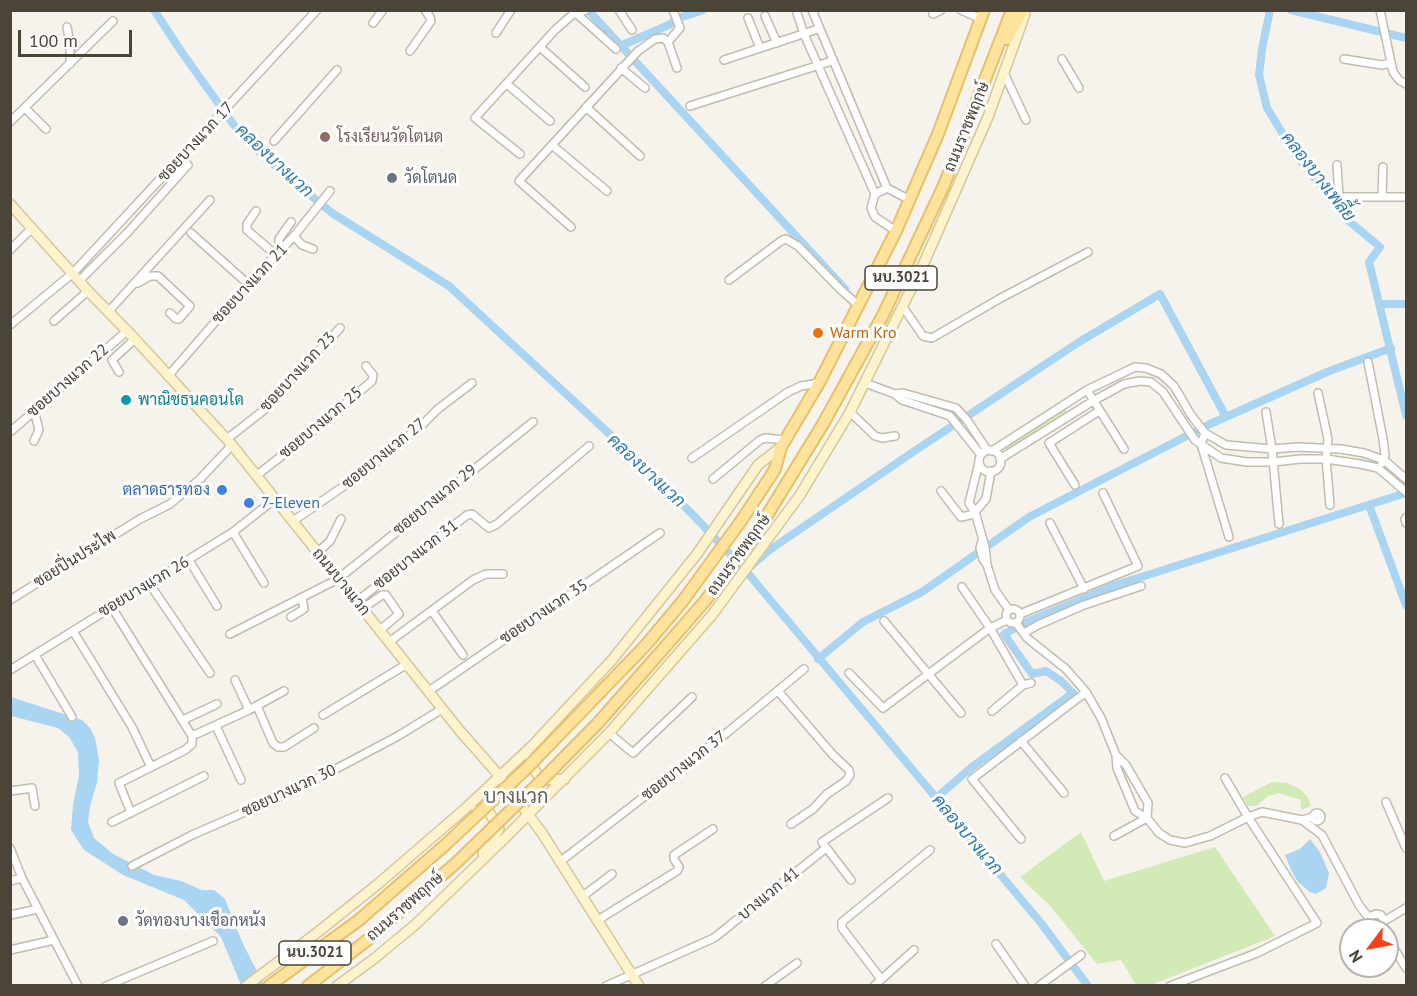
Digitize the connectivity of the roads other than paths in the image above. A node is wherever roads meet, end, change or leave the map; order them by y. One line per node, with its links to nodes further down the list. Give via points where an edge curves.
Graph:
1 (383, 10): 21 (street)
2 (425, 10): 32 (street, via 431,21)
3 (512, 10): 25 (street)
4 (619, 10): 24 (street)
5 (796, 10): 26 (street)
6 (812, 10): 23 (street)
7 (941, 10): 16 (street)
8 (961, 10): 17 (street)
9 (1012, 10): 44 (main road, ถนนราชพฤกษ์ / นบ.3021)
10 (1024, 10): 43 (main road, ถนนราชพฤกษ์ / นบ.3021); 44 (main road)
11 (1386, 10): 13 (street)
12 (316, 11): 84 (street, ซอยบางแวก 17)
13 (1380, 11): 37 (street)
14 (582, 12): 29 (street, via 570,16); 31 (street)
15 (675, 12): 27 (street, via 680,28)
16 (933, 14)
17 (983, 15): 71 (main road, ถนนราชพฤกษ์ / นบ.3021)
18 (765, 16): 28 (street)
19 (748, 18): 30 (street)
20 (113, 21): 38 (street)
21 (373, 23)
22 (67, 27): 38 (street)
23 (818, 29): 26 (street); 36 (street)
24 (632, 30)
25 (496, 33)
26 (804, 34): 28 (street); 39 (street)
27 (668, 42): 40 (street, via 656,39); 41 (street)
28 (777, 43): 30 (street)
29 (540, 47): 45 (street); 47 (street)
30 (760, 48): 35 (street)
31 (616, 49)
32 (410, 51)
33 (1344, 58): 37 (street)
34 (1062, 59): 49 (street)
35 (724, 60)
36 (832, 61): 39 (street); 64 (street)
37 (1390, 63): 46 (street, via 1399,80)
38 (70, 64): 52 (street)
39 (819, 65): 50 (street); 67 (street)
40 (621, 68): 48 (street); 51 (street)
41 (677, 68)
42 (337, 70): 57 (street)
43 (1004, 73): 53 (street); 90 (main road, ถนนราชพฤกษ์ / นบ.3021, via 947,215)
44 (987, 78): 267 (main road, ถนนราชพฤกษ์ / นบ.3021, bridge, via 944,185 883,315 818,433 758,530 705,601 598,723 542,780 456,863)
45 (507, 84): 54 (street); 59 (street, via 475,118)
46 (1407, 84)
47 (585, 87)
48 (645, 88)
49 (1079, 88)
50 (690, 106)
51 (586, 107): 58 (street); 60 (street)
52 (25, 108): 55 (street); 56 (street)
53 (1026, 120)
54 (550, 121)
55 (10, 122)
56 (46, 129)
57 (274, 141)
58 (552, 145): 66 (street); 75 (street, via 519,181)
59 (520, 154)
60 (640, 156)
61 (188, 165): 84 (street, via 128,232)
62 (1337, 165): 68 (street, via 1340,197)
63 (1383, 166): 68 (street)
64 (887, 188): 67 (street); 71 (street)
65 (330, 191): 79 (street, ซอยบางแวก 21)
66 (607, 191)
67 (875, 194): 77 (street, via 871,208 875,217)
68 (1382, 196): 69 (street)
69 (1407, 197)
70 (210, 200): 87 (street)
71 (910, 200): 77 (main road, ถนนราชพฤกษ์ / นบ.3021)
72 (10, 204): 76 (main road, ถนนบางแวก)
73 (256, 211): 82 (street, via 247,230)
74 (291, 222): 82 (street, via 279,239)
75 (571, 227)
76 (32, 228): 81 (street); 84 (main road, ถนนบางแวก)
77 (896, 231): 89 (main road, ถนนราชพฤกษ์ / นบ.3021)
78 (191, 233): 86 (street)
79 (294, 236): 80 (street); 82 (street, ซอยบางแวก 21)
80 (313, 249)
81 (10, 250)
82 (279, 252): 86 (street, ซอยบางแวก 21)
83 (1088, 252): 90 (street, via 932,338 923,336)
84 (76, 277): 88 (main road, ถนนบางแวก); 94 (street)
85 (729, 280): 89 (street, via 786,239)
86 (248, 284): 101 (street, ซอยบางแวก 21)
87 (132, 286): 91 (street); 92 (street, via 150,276 161,278 190,306 179,319)
88 (88, 291): 91 (main road, ถนนบางแวก); 93 (street)
89 (859, 306): 103 (main road, ถนนราชพฤกษ์ / นบ.3021)
90 (903, 307): 104 (main road, ถนนราชพฤกษ์ / นบ.3021)
91 (108, 312): 96 (main road, ถนนบางแวก)
92 (170, 313)
93 (54, 321)
94 (10, 325)
95 (340, 328): 118 (street, ซอยบางแวก 23)
96 (127, 331): 97 (main road, ถนนบางแวก); 109 (street, ซอยบางแวก 22)
97 (135, 339): 100 (street, via 112,360); 101 (main road, ถนนบางแวก)
98 (1368, 363): 129 (street)
99 (366, 366): 133 (street, ซอยบางแวก 25, via 374,375 372,381)
100 (119, 372)
101 (169, 375): 118 (main road, ถนนบางแวก)
102 (472, 383): 146 (street, ซอยบางแวก 27, via 360,476)
103 (819, 383): 120 (main road, ถนนราชพฤกษ์ / นบ.3021); 126 (street, via 788,392)
104 (865, 383): 107 (street); 111 (main road, ถนนราชพฤกษ์ / นบ.3021)
105 (1087, 390): 108 (street); 115 (street, via 1135,367 1146,368 1161,374 1174,386); 125 (street)
106 (1318, 393): 122 (street)
107 (895, 394): 125 (street, via 950,416); 125 (street, via 956,408)
108 (1094, 401): 110 (street); 119 (street, via 1124,384 1151,382 1163,392); 127 (street)
109 (34, 410): 114 (street, ซอยบางแวก 22); 117 (street, via 39,430)
110 (1099, 411): 123 (street); 136 (street, via 1049,443)
111 (850, 412): 116 (street, via 875,436); 205 (main road, ถนนราชพฤกษ์ / นบ.3021, via 800,495 738,580)
112 (1266, 412): 124 (street)
113 (533, 422): 156 (street, ซอยบางแวก 29)
114 (10, 432)
115 (1205, 433): 119 (street); 124 (street, via 1226,446)
116 (895, 436)
117 (34, 441)
118 (230, 442): 133 (main road, ถนนบางแวก); 144 (street, ซอยบางแวก 23, via 186,492)
119 (1198, 442): 130 (street, via 1221,458); 152 (street)
120 (783, 444): 135 (street, via 760,440); 208 (main road, ถนนราชพฤกษ์ / นบ.3021, via 758,465 697,554 612,660); 263 (main road, ถนนราชพฤกษ์ / นบ.3021, bridge, via 775,468 741,521 645,646 534,761 444,846 360,920)
121 (589, 446): 166 (street, ซอยบางแวก 31, via 497,524 489,528 472,514 467,515)
122 (1327, 447): 124 (street); 128 (street); 129 (street)
123 (1124, 449)
124 (1272, 449): 130 (street)
125 (985, 454): 127 (street, via 997,453); 132 (street, via 982,468); 142 (street, via 969,503)
126 (693, 458)
127 (1000, 459): 132 (street, via 997,469)
128 (1326, 459): 130 (street); 131 (street); 141 (street)
129 (1384, 460): 131 (street); 134 (street)
130 (1274, 462): 149 (street)
131 (1378, 468): 138 (street)
132 (991, 471): 142 (street, via 986,499)
133 (256, 476): 140 (main road, ถนนบางแวก)
134 (1404, 477)
135 (713, 479)
136 (1075, 484)
137 (941, 491): 142 (street, via 961,517)
138 (1407, 492)
139 (1103, 493): 161 (street, via 1138,566)
140 (275, 499): 146 (main road, ถนนบางแวก); 150 (street, ซอยบางแวก 26)
141 (1330, 505)
142 (975, 513): 167 (street, via 995,590)
143 (1407, 518): 148 (street)
144 (140, 519): 163 (street, ซอยปิ่นประไพ)
145 (341, 519): 153 (street, via 330,541)
146 (292, 521): 153 (main road, ถนนบางแวก)
147 (1050, 523): 161 (street)
148 (1407, 523)
149 (1280, 524)
150 (233, 532): 154 (street, ซอยบางแวก 26); 158 (street)
151 (660, 533): 191 (street, ซอยบางแวก 35)
152 (1228, 537)
153 (317, 553): 156 (main road, ถนนบางแวก)
154 (189, 560): 157 (street, ซอยบางแวก 26); 165 (street)
155 (503, 574): 168 (street, via 480,576)
156 (338, 579): 162 (street, ซอยบางแวก 29); 166 (main road, ถนนบางแวก)
157 (149, 583): 164 (street, ซอยบางแวก 26); 185 (street)
158 (264, 583)
159 (1141, 586): 177 (street, via 1084,605)
160 (962, 587): 174 (street)
161 (1084, 589): 169 (street)
162 (302, 598): 170 (street, via 304,609); 178 (street, ซอยบางแวก 29)
163 (10, 600)
164 (111, 606): 176 (street, ซอยบางแวก 26); 202 (street)
165 (217, 606)
166 (359, 606): 175 (main road, ถนนบางแวก); 175 (street, via 386,596 399,614)
167 (1009, 610): 169 (street); 171 (street)
168 (432, 611): 179 (street); 181 (street)
169 (1020, 614): 173 (street)
170 (291, 618)
171 (1007, 620): 173 (street); 174 (street)
172 (884, 621): 187 (street)
173 (1016, 623): 177 (street)
174 (990, 628): 187 (street); 198 (street, via 1027,684)
175 (380, 630): 179 (main road, ถนนบางแวก)
176 (73, 631): 180 (street, ซอยบางแวก 26); 210 (street)
177 (1024, 633): 192 (street)
178 (230, 634)
179 (389, 642): 182 (main road, ถนนบางแวก)
180 (35, 655): 184 (street, ซอยบางแวก 26); 201 (street)
181 (463, 656)
182 (407, 664): 191 (main road, ถนนบางแวก); 200 (street)
183 (804, 669): 189 (street, ซอยบางแวก 37)
184 (10, 670)
185 (210, 673)
186 (849, 673): 187 (street, via 883,708)
187 (929, 675): 199 (street)
188 (235, 680): 197 (street)
189 (778, 690): 229 (street, via 850,775); 239 (street, ซอยบางแวก 37)
190 (284, 691): 195 (street)
191 (429, 691): 196 (main road, ถนนบางแวก)
192 (1086, 692): 207 (street); 209 (street)
193 (692, 697): 205 (street, via 633,753)
194 (217, 704): 202 (street)
195 (257, 706): 197 (street); 204 (street, via 278,747)
196 (442, 709): 212 (main road, ถนนบางแวก); 240 (street, ซอยบางแวก 30, via 351,762)
197 (249, 710): 203 (street)
198 (992, 711)
199 (961, 713)
200 (323, 715)
201 (72, 717)
202 (183, 720): 206 (street)
203 (216, 726): 206 (street); 215 (street)
204 (314, 728)
205 (609, 733): 214 (main road, ถนนราชพฤกษ์ / นบ.3021)
206 (192, 736): 210 (street, via 190,747)
207 (1021, 741): 218 (street); 234 (street, via 972,779)
208 (531, 747): 212 (main road, ถนนราชพฤกษ์ / นบ.3021); 214 (main road, via 530,764 538,776 544,780)
209 (1116, 755): 216 (street); 219 (street)
210 (151, 767): 223 (street, via 119,783)
211 (204, 776): 223 (street)
212 (500, 777): 224 (main road, ถนนบางแวก); 231 (main road, ถนนราชพฤกษ์ / นบ.3021)
213 (1225, 778): 225 (street)
214 (565, 779): 224 (main road, ถนนราชพฤกษ์ / นบ.3021)
215 (241, 780)
216 (1140, 789): 219 (street); 226 (street, via 1148,803)
217 (10, 791): 222 (street, via 32,788)
218 (1064, 794)
219 (1128, 795): 226 (street, via 1135,811)
220 (888, 798): 236 (street, บางแวก 41, via 822,842)
221 (1386, 802): 237 (street)
222 (35, 806)
223 (131, 813): 228 (street)
224 (528, 814): 239 (main road, ถนนบางแวก); 241 (main road, ถนนราชพฤกษ์ / นบ.3021)
225 (1248, 817): 226 (street, via 1210,836 1185,843 1159,833); 227 (street, via 1262,812); 275 (street, via 1317,923 1257,953)
226 (1147, 818): 233 (street)
227 (1302, 820): 232 (street); 232 (street, via 1316,819)
228 (111, 822)
229 (791, 824)
230 (713, 829): 253 (street, via 674,855 677,871)
231 (438, 832): 241 (main road, via 471,812 489,812 499,829); 266 (main road, ถนนราชพฤกษ์ / นบ.3021, via 374,888)
232 (1322, 835): 250 (street)
233 (1114, 837)
234 (1022, 839)
235 (10, 848): 243 (street)
236 (826, 848): 244 (street); 261 (street, บางแวก 41, via 714,938)
237 (1407, 848)
238 (930, 850): 262 (street, via 842,922 842,928)
239 (561, 861): 246 (main road, ถนนบางแวก)
240 (132, 866)
241 (471, 871): 268 (main road, ถนนราชพฤกษ์ / นบ.3021, via 416,924)
242 (612, 874): 246 (street)
243 (22, 878): 245 (street); 248 (street)
244 (850, 880)
245 (10, 881)
246 (583, 896): 253 (main road, ถนนบางแวก)
247 (1407, 908): 252 (street)
248 (38, 909): 249 (street); 254 (street)
249 (10, 915)
250 (1369, 918): 251 (street, via 1373,914)
251 (1382, 918)
252 (1393, 918)
253 (598, 920): 261 (main road, ถนนบางแวก)
254 (54, 940): 257 (street); 264 (street)
255 (213, 942): 265 (street)
256 (996, 944): 273 (street)
257 (10, 950)
258 (914, 950): 262 (street)
259 (1082, 955): 274 (street)
260 (797, 963): 271 (street)
261 (632, 974): 269 (street, บางแวก 41); 270 (main road, ถนนบางแวก)
262 (881, 980): 272 (street)
263 (270, 985)
264 (78, 986)
265 (106, 986)
266 (246, 986)
267 (308, 986)
268 (337, 986)
269 (606, 986)
270 (639, 986)
271 (765, 986)
272 (874, 986)
273 (1025, 986)
274 (1039, 986)
275 (1170, 986)

